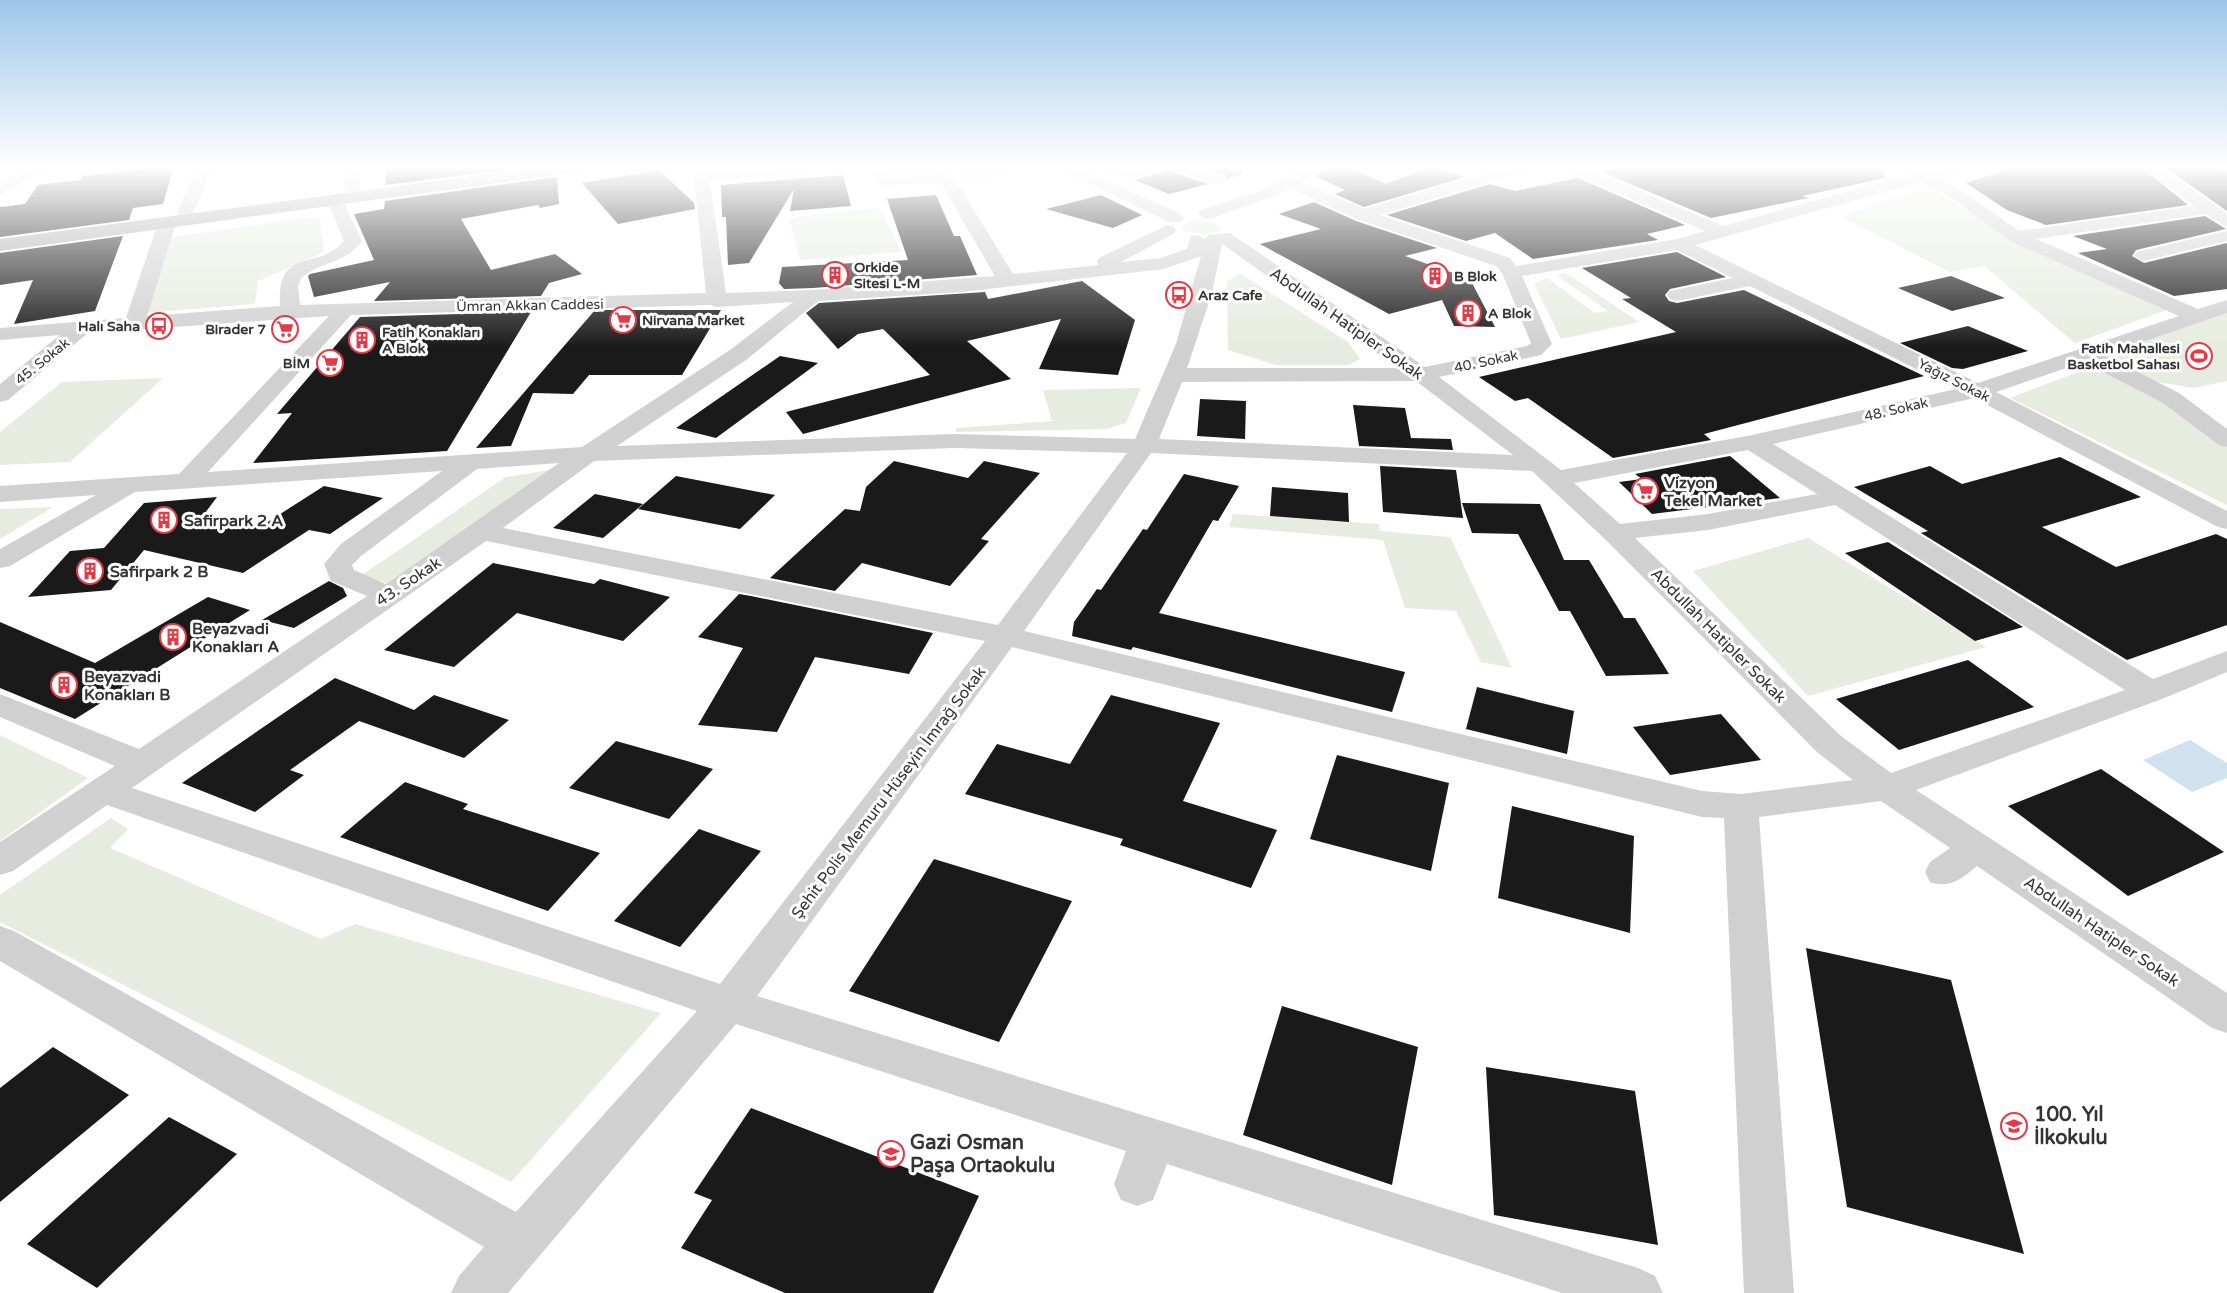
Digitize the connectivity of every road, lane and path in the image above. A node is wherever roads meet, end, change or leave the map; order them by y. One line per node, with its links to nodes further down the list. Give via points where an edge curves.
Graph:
1 (79, 227): 21 (main road)
2 (134, 227): 23 (main road)
3 (166, 227): 36 (street)
4 (347, 227): 34 (street, via 353,241 348,249 336,258 293,274 289,284)
5 (709, 227): 31 (street)
6 (974, 227): 27 (street)
7 (1166, 227): 26 (street, via 1121,257)
8 (1173, 227): 17 (street, Abdullah Hatipler Sokak, via 1179,237)
9 (1192, 227): 17 (street)
10 (1221, 227): 17 (street)
11 (1221, 227): 17 (street)
12 (1400, 227): 25 (street, via 1503,262)
13 (1710, 227): 18 (street)
14 (1738, 227): 18 (street)
15 (2003, 227): 20 (street)
16 (2115, 227): 20 (street)
17 (1216, 231): 26 (street, via 1196,252 1164,263); 40 (street, Şehit Polis Memuru Hüseyin İmrağ Sokak, via 1202,293); 41 (street, Abdullah Hatipler Sokak)
18 (1721, 232): 22 (street)
19 (2227, 236): 24 (street)
20 (2016, 237): 35 (street)
21 (0, 238)
22 (1678, 244): 25 (street); 28 (street, Yağız Sokak)
23 (0, 245)
24 (2143, 256)
25 (1511, 272): 41 (street, 40. Sokak, via 1542,344 1534,351)
26 (1059, 275): 27 (street, Ümran Akkan Caddesi)
27 (1007, 280): 30 (street, Ümran Akkan Caddesi)
28 (1752, 280): 29 (street); 42 (street, Yağız Sokak)
29 (1677, 294)
30 (813, 296): 31 (street, Ümran Akkan Caddesi); 47 (street, 43. Sokak, via 738,355)
31 (717, 301): 33 (street, Ümran Akkan Caddesi)
32 (2227, 306): 35 (street, 48. Sokak)
33 (347, 308): 34 (street, Ümran Akkan Caddesi); 50 (street)
34 (290, 311): 36 (street, Ümran Akkan Caddesi)
35 (2196, 316): 39 (street, 48. Sokak)
36 (135, 321): 37 (street, Ümran Akkan Caddesi)
37 (84, 326): 38 (street, Ümran Akkan Caddesi); 43 (street, 45. Sokak)
38 (0, 334)
39 (2086, 354): 42 (street, 48. Sokak); 44 (street, via 2171,398)
40 (1175, 375): 41 (street); 46 (street, Şehit Polis Memuru Hüseyin İmrağ Sokak)
41 (1421, 375): 49 (street, Abdullah Hatipler Sokak)
42 (1977, 391): 45 (street, 48. Sokak); 54 (street, Yağız Sokak)
43 (0, 395)
44 (2227, 440)
45 (1752, 442): 49 (street, 48. Sokak); 53 (street)
46 (1144, 446): 47 (street, 48. Sokak, via 954,441); 49 (street, 48. Sokak); 59 (street, Şehit Polis Memuru Hüseyin İmrağ Sokak)
47 (588, 454): 48 (street, 48. Sokak); 55 (street, 43. Sokak)
48 (471, 462): 50 (street, 48. Sokak); 58 (street, via 351,550 338,564 341,575)
49 (1547, 472): 56 (street, Abdullah Hatipler Sokak)
50 (186, 482): 51 (street, 48. Sokak)
51 (131, 486): 52 (street, 48. Sokak); 57 (street)
52 (0, 494)
53 (1839, 497): 56 (street, via 1708,522); 61 (street)
54 (2227, 521)
55 (481, 532): 58 (street, 43. Sokak); 59 (street)
56 (1614, 532): 64 (street, Abdullah Hatipler Sokak, via 1829,744)
57 (0, 560)
58 (388, 595): 63 (street, 43. Sokak)
59 (1005, 636): 66 (street, via 1702,804); 71 (street, Şehit Polis Memuru Hüseyin İmrağ Sokak)
60 (2227, 662): 61 (street)
61 (2151, 692): 64 (street)
62 (0, 705): 63 (street)
63 (140, 764): 65 (street, 43. Sokak)
64 (1887, 788): 66 (street); 67 (street, Abdullah Hatipler Sokak)
65 (101, 790): 68 (street, 43. Sokak); 71 (street)
66 (1741, 807): 78 (street)
67 (1976, 848): 69 (street); 72 (street, Abdullah Hatipler Sokak)
68 (0, 861)
69 (1943, 872)
70 (0, 942): 75 (street)
71 (728, 1004): 73 (street); 75 (street, Şehit Polis Memuru Hüseyin İmrağ Sokak)
72 (2227, 1015)
73 (1153, 1139): 74 (street); 77 (street)
74 (1137, 1184)
75 (522, 1242): 76 (street, Şehit Polis Memuru Hüseyin İmrağ Sokak)
76 (476, 1293)
77 (1638, 1293)
78 (1769, 1293)

